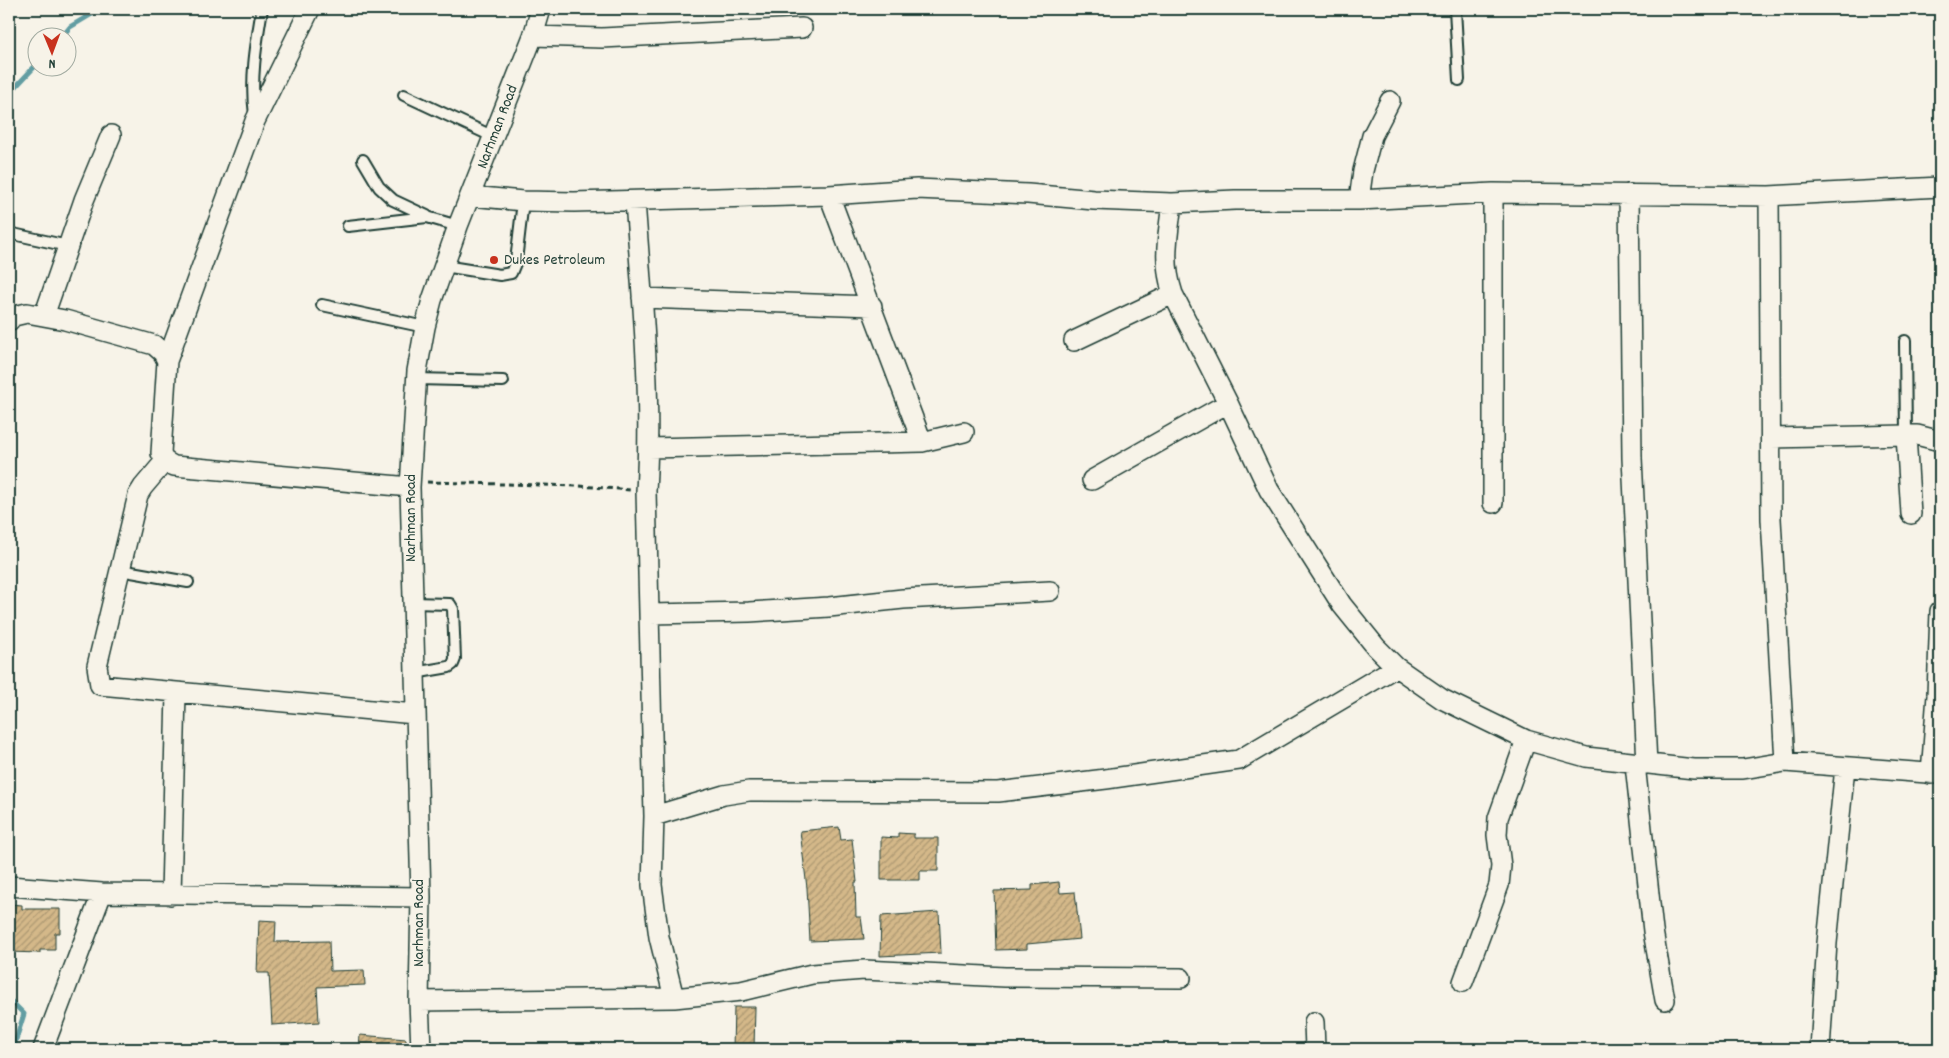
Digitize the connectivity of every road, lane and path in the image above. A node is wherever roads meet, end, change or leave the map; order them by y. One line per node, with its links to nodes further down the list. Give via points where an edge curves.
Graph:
1 (262, 9): 10 (lane, via 253,63)
2 (310, 9): 10 (street)
3 (541, 9): 6 (street, Narhman Road)
4 (1455, 9): 7 (lane)
5 (802, 28): 6 (street, via 612,38)
6 (533, 36): 12 (street, Narhman Road)
7 (1460, 80)
8 (404, 95): 12 (lane)
9 (1390, 101): 20 (street, via 1372,136)
10 (255, 121): 39 (street)
11 (111, 135): 28 (street)
12 (494, 137): 18 (street, Narhman Road)
13 (363, 160): 24 (lane, via 379,187 394,200)
14 (1940, 188): 19 (street)
15 (1494, 193): 16 (street); 20 (street); 53 (street)
16 (1629, 194): 19 (street); 67 (street, via 1632,458)
17 (830, 195): 22 (street); 23 (street, via 917,189); 33 (street)
18 (471, 196): 21 (street); 26 (street, Narhman Road)
19 (1769, 196): 45 (street)
20 (1359, 200): 23 (street)
21 (523, 201): 22 (street); 29 (lane, via 516,261 511,273 500,275)
22 (635, 201): 31 (street)
23 (1172, 203): 30 (street, via 1166,257 1167,276)
24 (428, 217): 25 (lane); 26 (lane)
25 (348, 226)
26 (458, 226): 29 (street, Narhman Road)
27 (14, 234): 28 (lane)
28 (68, 246): 34 (street)
29 (444, 266): 36 (street, Narhman Road)
30 (1173, 294): 37 (street); 42 (street)
31 (642, 298): 33 (street); 48 (street)
32 (322, 305): 36 (lane)
33 (872, 306): 47 (street)
34 (44, 316): 35 (street, via 27,312); 39 (street, via 154,345)
35 (9, 321)
36 (425, 327): 40 (street, Narhman Road)
37 (1074, 340)
38 (1905, 341): 44 (lane)
39 (167, 361): 49 (street, via 160,453)
40 (416, 379): 41 (lane); 51 (street, Narhman Road)
41 (503, 381)
42 (1228, 403): 50 (street); 61 (street, via 1269,490 1304,546 1342,605)
43 (964, 432): 47 (street)
44 (1906, 435): 45 (street); 46 (street); 54 (street)
45 (1771, 438): 66 (street, via 1771,519)
46 (1940, 441)
47 (922, 442): 48 (street)
48 (649, 448): 52 (street)
49 (165, 461): 51 (street, via 174,466); 55 (street, via 138,495)
50 (1092, 480)
51 (410, 484): 52 (path, via 580,486); 58 (street, Narhman Road)
52 (646, 491): 60 (street)
53 (1493, 503)
54 (1911, 514)
55 (120, 570): 56 (lane); 63 (street, via 98,666 100,685)
56 (188, 582)
57 (1050, 591): 60 (street, via 749,612)
58 (412, 603): 62 (street, Narhman Road); 62 (lane, via 450,604 455,658 449,667)
59 (1940, 611): 69 (street)
60 (650, 614): 70 (street)
61 (1396, 667): 65 (street, via 1442,699); 70 (street, via 1239,760 998,792 749,791)
62 (414, 673): 64 (street, Narhman Road)
63 (176, 693): 64 (street); 73 (street)
64 (415, 714): 74 (street, Narhman Road)
65 (1526, 740): 67 (street, via 1586,757); 76 (street, via 1498,818 1499,885)
66 (1785, 762): 67 (street, via 1743,769); 68 (street)
67 (1641, 764): 79 (street, via 1653,931)
68 (1845, 767): 69 (street); 84 (street)
69 (1936, 774)
70 (654, 816): 77 (street, via 652,885 659,936)
71 (9, 886): 72 (street)
72 (102, 893): 73 (street); 81 (street)
73 (171, 895): 74 (street)
74 (420, 898): 78 (street, Narhman Road)
75 (1182, 978): 77 (street, via 1005,977 864,970 812,974 742,990)
76 (1463, 982)
77 (674, 998): 78 (street)
78 (419, 1000): 82 (street, Narhman Road)
79 (1665, 1000)
80 (1314, 1022): 83 (street)
81 (43, 1049)
82 (421, 1049)
83 (1315, 1049)
84 (1820, 1049)

